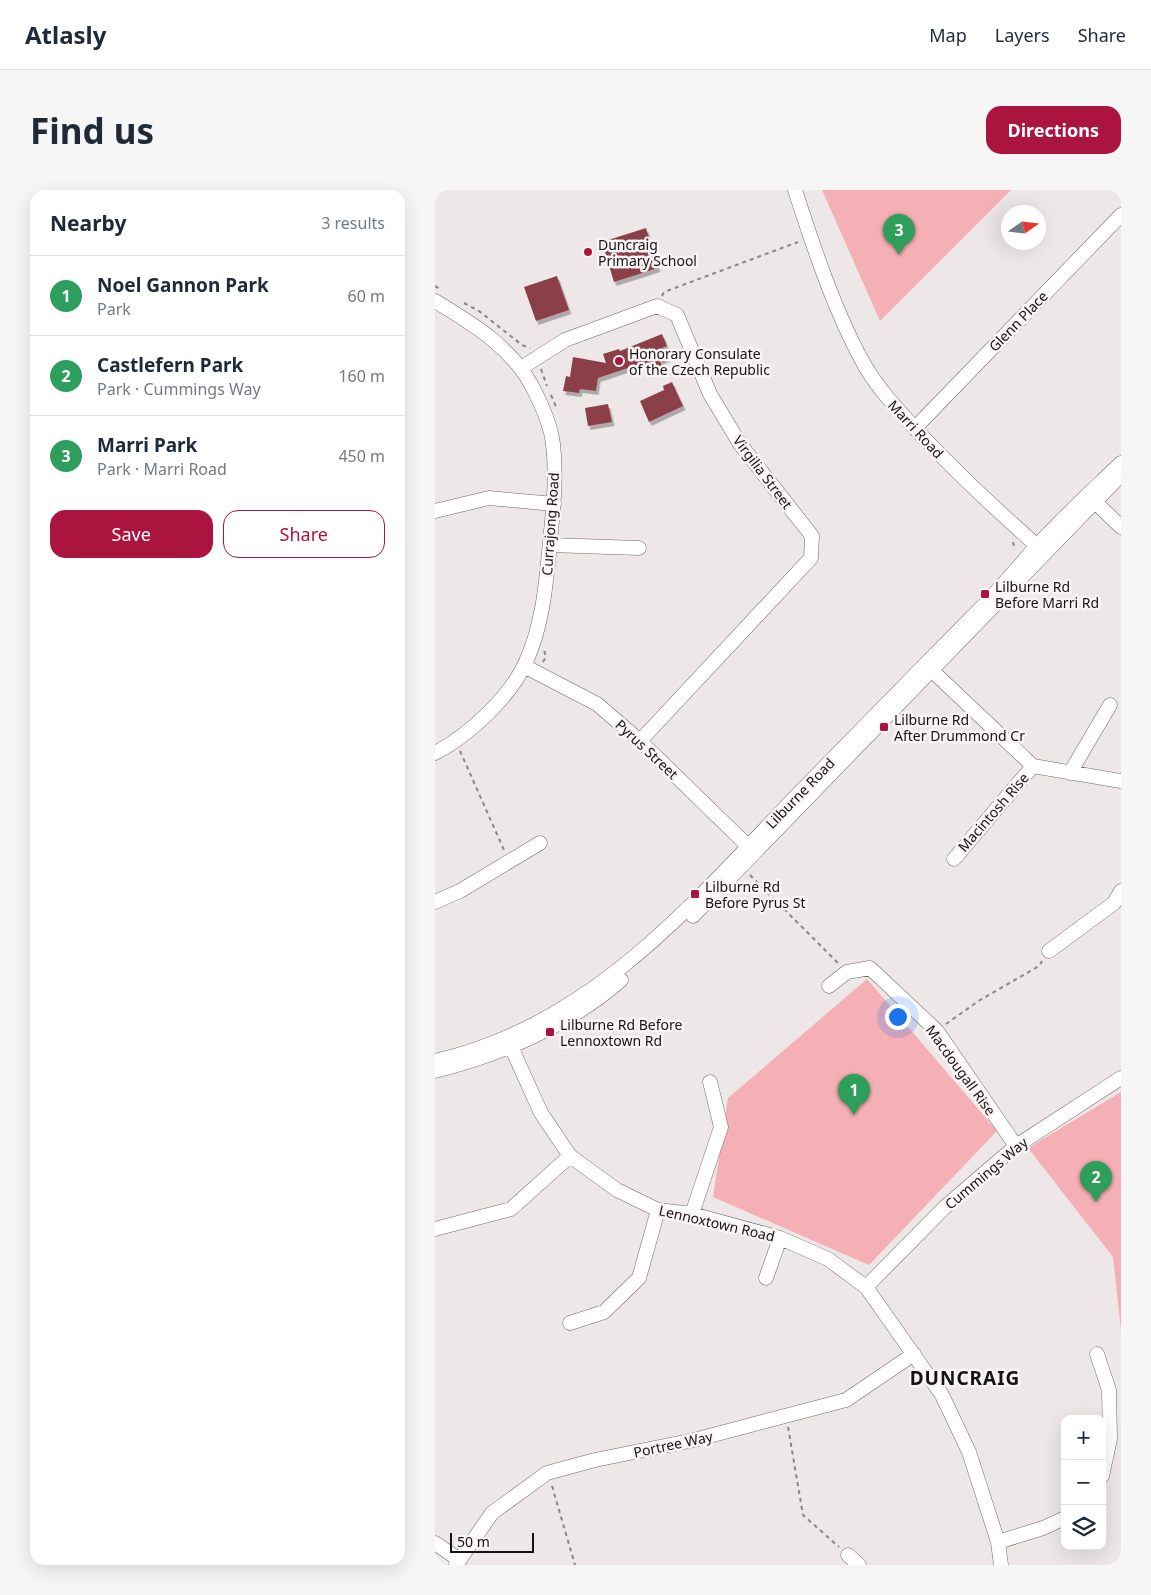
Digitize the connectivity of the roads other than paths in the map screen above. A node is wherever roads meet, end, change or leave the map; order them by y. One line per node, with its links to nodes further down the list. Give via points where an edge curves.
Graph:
1 (795, 190): 5 (street, Marri Road, via 813,245 865,366 897,411)
2 (1121, 215): 5 (street, Glenn Place)
3 (439, 296): 4 (street, Currajong Road, via 481,329)
4 (521, 368): 9 (street, Currajong Road, via 547,418 553,443); 18 (street, Virgilia Street, via 565,340 657,306 677,315 710,394 740,444 812,536 811,558)
5 (915, 428): 14 (street, Marri Road, via 986,502)
6 (1121, 463): 8 (street, Lilburne Road)
7 (1121, 475): 8 (street, Lilburne Road)
8 (1091, 499): 11 (street); 14 (street, Lilburne Road)
9 (554, 504): 10 (street, via 489,498); 12 (street, Currajong Road)
10 (435, 511)
11 (1121, 527)
12 (550, 545): 13 (street); 16 (street, Currajong Road)
13 (639, 548)
14 (1041, 550): 15 (street, Lilburne Road)
15 (929, 667): 20 (street); 24 (street, Lilburne Road)
16 (531, 669): 18 (street, Pyrus Street, via 597,704); 19 (street, Currajong Road, via 456,742)
17 (1110, 705): 21 (street)
18 (640, 741): 24 (street, Pyrus Street)
19 (435, 753)
20 (1033, 766): 21 (street); 25 (street, Macintosh Rise)
21 (1070, 773): 22 (street)
22 (1121, 781)
23 (540, 843): 27 (street, via 460,891)
24 (752, 849): 30 (street, Lilburne Road, via 678,930 603,995 543,1033)
25 (954, 859)
26 (1121, 890): 28 (street, via 1114,903)
27 (435, 902)
28 (1049, 951)
29 (829, 986): 35 (street, Macdougall Rise, via 847,972 870,968 937,1031)
30 (509, 1042): 31 (street, Lilburne Road); 32 (street, Lilburne Road); 36 (street, Lennoxtown Road, via 541,1113)
31 (435, 1061)
32 (435, 1071)
33 (1121, 1078): 35 (street, Cummings Way)
34 (710, 1082): 38 (street, via 721,1127)
35 (1016, 1146): 42 (street, Cummings Way, via 945,1207)
36 (571, 1156): 37 (street, Lennoxtown Road, via 617,1190); 39 (street, via 511,1209)
37 (659, 1210): 38 (street, Lennoxtown Road); 43 (street, via 639,1278 604,1312)
38 (692, 1214): 40 (street, Lennoxtown Road)
39 (435, 1229)
40 (780, 1238): 41 (street); 42 (street, Lennoxtown Road, via 828,1259)
41 (766, 1278)
42 (866, 1287): 44 (street, Lennoxtown Road)
43 (570, 1323)
44 (914, 1354): 48 (street, Lennoxtown Road, via 943,1395 969,1452); 51 (street, Portree Way, via 846,1400 786,1418 547,1473 492,1513)
45 (1097, 1354): 46 (street, via 1109,1390 1109,1439)
46 (1105, 1460)
47 (1061, 1520): 48 (street)
48 (998, 1542): 53 (street, Lennoxtown Road)
49 (435, 1543): 51 (street)
50 (848, 1555): 52 (street)
51 (457, 1562)
52 (859, 1565)
53 (1001, 1565)

